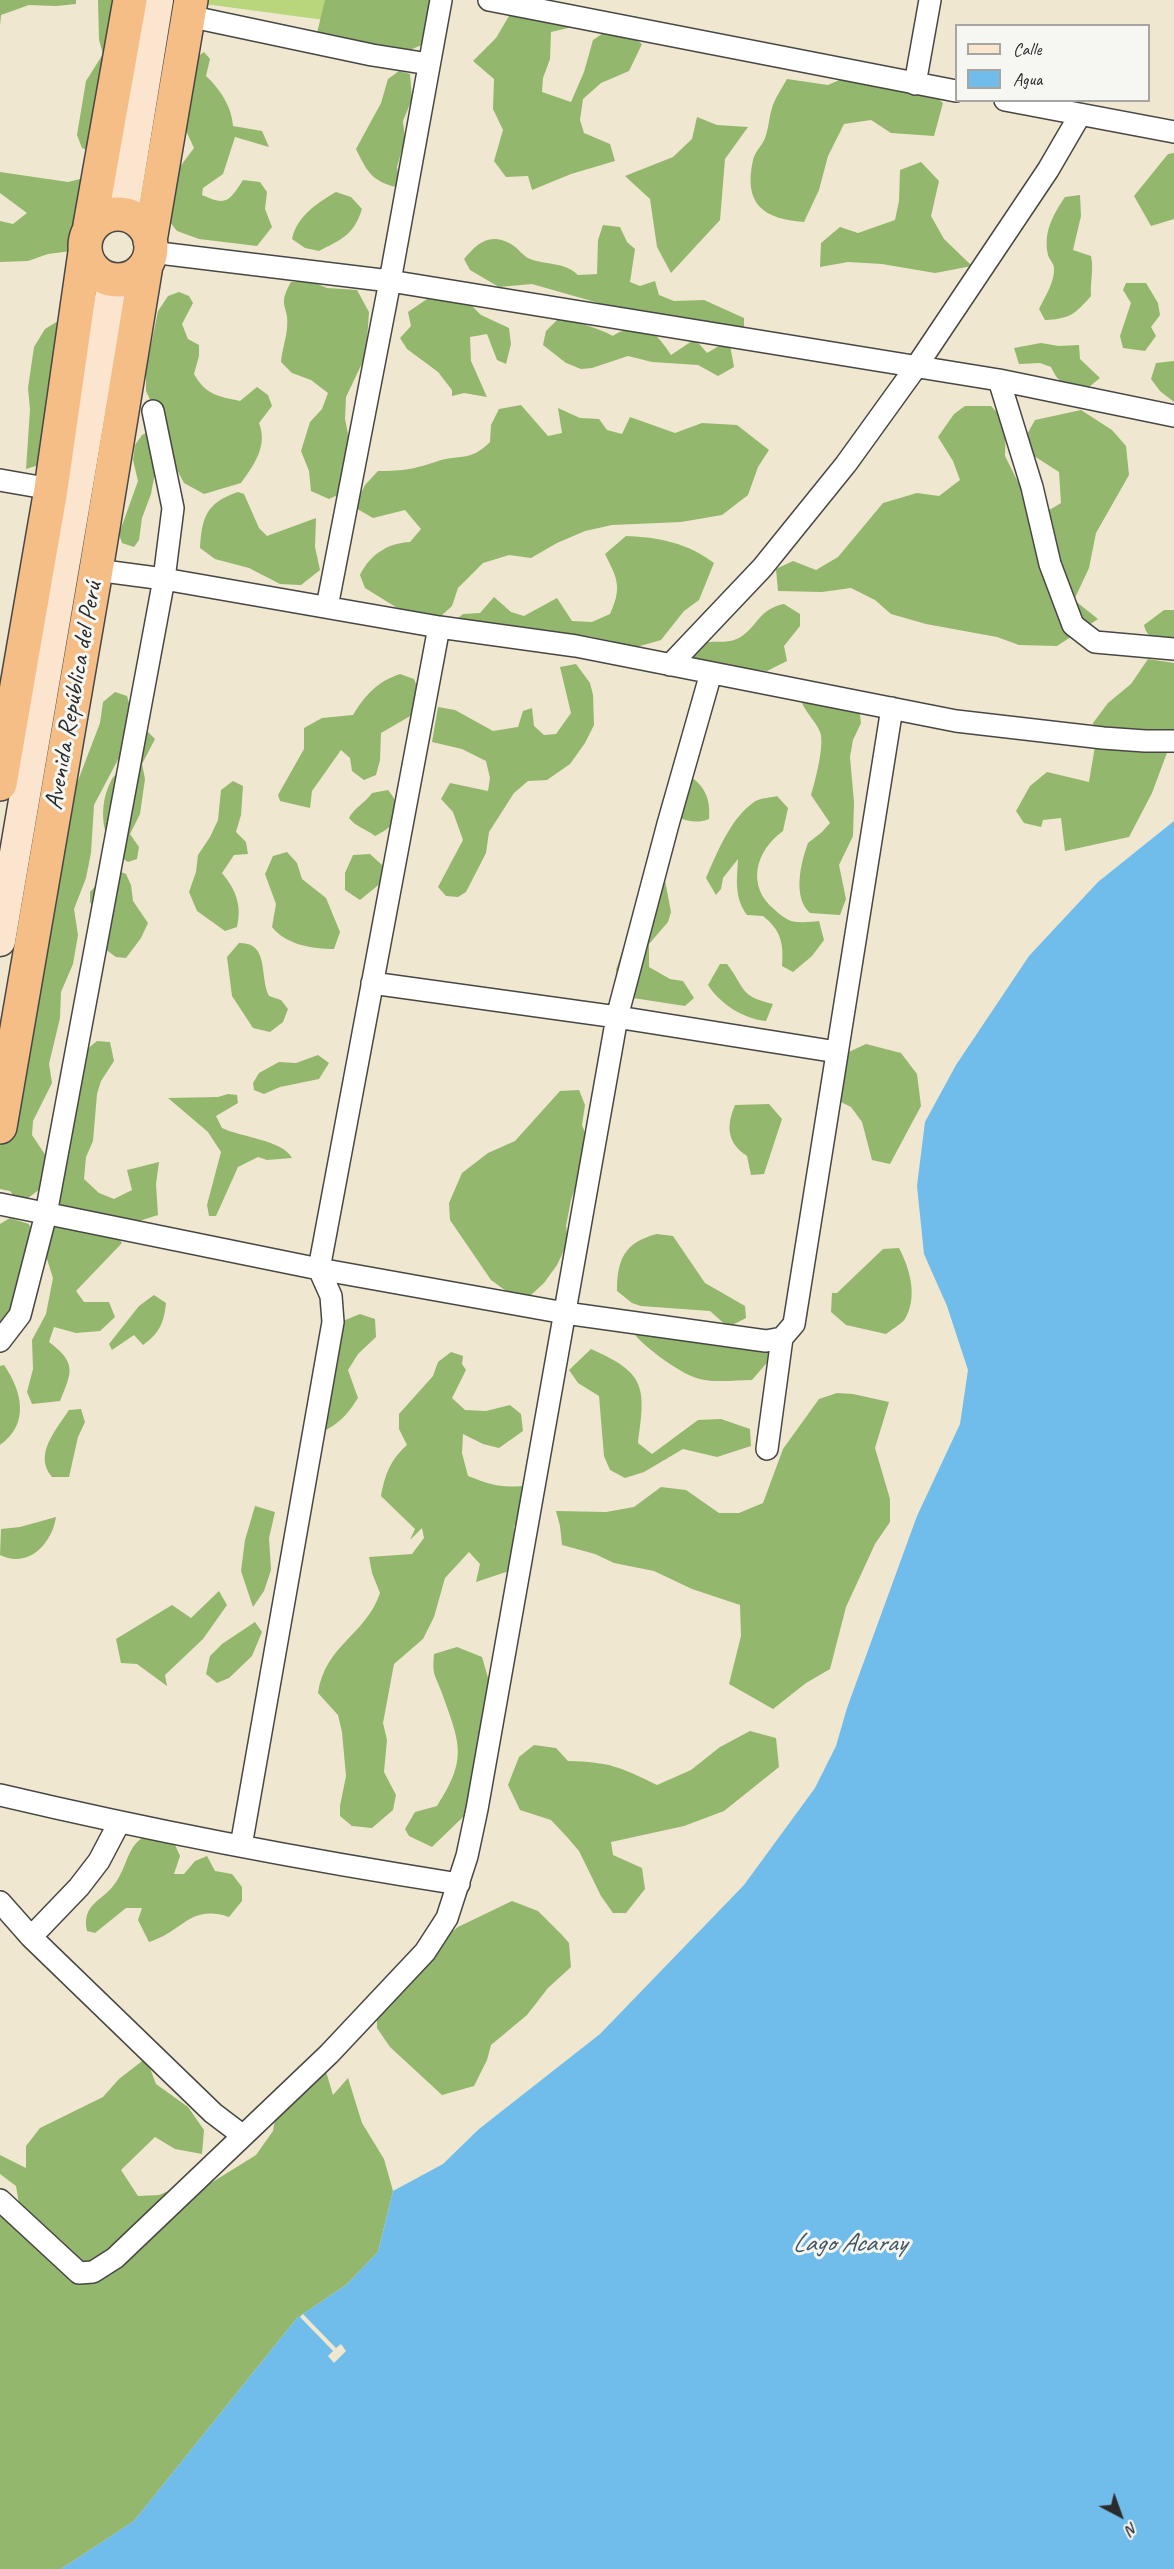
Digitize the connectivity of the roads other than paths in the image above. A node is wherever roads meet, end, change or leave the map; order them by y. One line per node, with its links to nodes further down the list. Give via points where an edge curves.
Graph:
1 (130, 0): 14 (highway)
2 (158, 0): 13 (street)
3 (441, 0): 7 (street)
4 (489, 0): 8 (street)
5 (930, 0): 8 (street)
6 (190, 8): 7 (street, via 372,55); 15 (highway, Avenida República del Perú)
7 (429, 64): 17 (street)
8 (915, 84): 9 (street)
9 (955, 91)
10 (1015, 102): 11 (street)
11 (1080, 115): 12 (street); 18 (street, via 1048,170)
12 (1174, 132)
13 (123, 215): 14 (highway, via 103,218); 15 (highway, via 141,224)
14 (87, 242): 16 (highway, via 88,263); 23 (highway)
15 (149, 252): 16 (highway, via 138,273 128,279); 17 (street); 24 (highway, Avenida República del Perú)
16 (113, 280): 34 (street)
17 (390, 282): 18 (street); 26 (street)
18 (916, 367): 19 (street); 29 (street, via 801,522)
19 (999, 380): 21 (street); 28 (street, via 1032,487 1050,564 1073,625 1095,642)
20 (153, 411): 25 (street, via 173,508)
21 (1174, 416)
22 (0, 480): 23 (street)
23 (51, 489): 33 (highway)
24 (96, 570): 25 (street); 38 (highway, Avenida República del Perú)
25 (164, 579): 26 (street); 40 (street)
26 (327, 607): 27 (street)
27 (439, 627): 29 (street, via 576,646); 35 (street)
28 (1174, 649)
29 (670, 665): 30 (street)
30 (711, 674): 31 (street); 36 (street)
31 (892, 708): 32 (street, via 956,721 1103,738); 37 (street)
32 (1174, 741)
33 (0, 784)
34 (0, 941)
35 (372, 983): 36 (street); 41 (street)
36 (617, 1017): 37 (street); 42 (street)
37 (837, 1052): 43 (street, via 794,1324)
38 (0, 1126)
39 (0, 1204): 40 (street)
40 (46, 1214): 41 (street); 44 (street, via 20,1315)
41 (319, 1269): 42 (street); 48 (street, via 331,1296 333,1322)
42 (565, 1313): 43 (street, via 766,1341); 49 (street, via 477,1809)
43 (782, 1338): 45 (street)
44 (0, 1341)
45 (767, 1449)
46 (0, 1795): 47 (street)
47 (119, 1823): 48 (street); 51 (street, via 99,1861 79,1887)
48 (241, 1846): 49 (street)
49 (459, 1884): 52 (street, via 447,1918 425,1952 328,2054)
50 (0, 1902): 51 (street)
51 (31, 1936): 52 (street, via 213,2113)
52 (242, 2134): 53 (street, via 115,2258 93,2272 79,2273)
53 (0, 2200)

